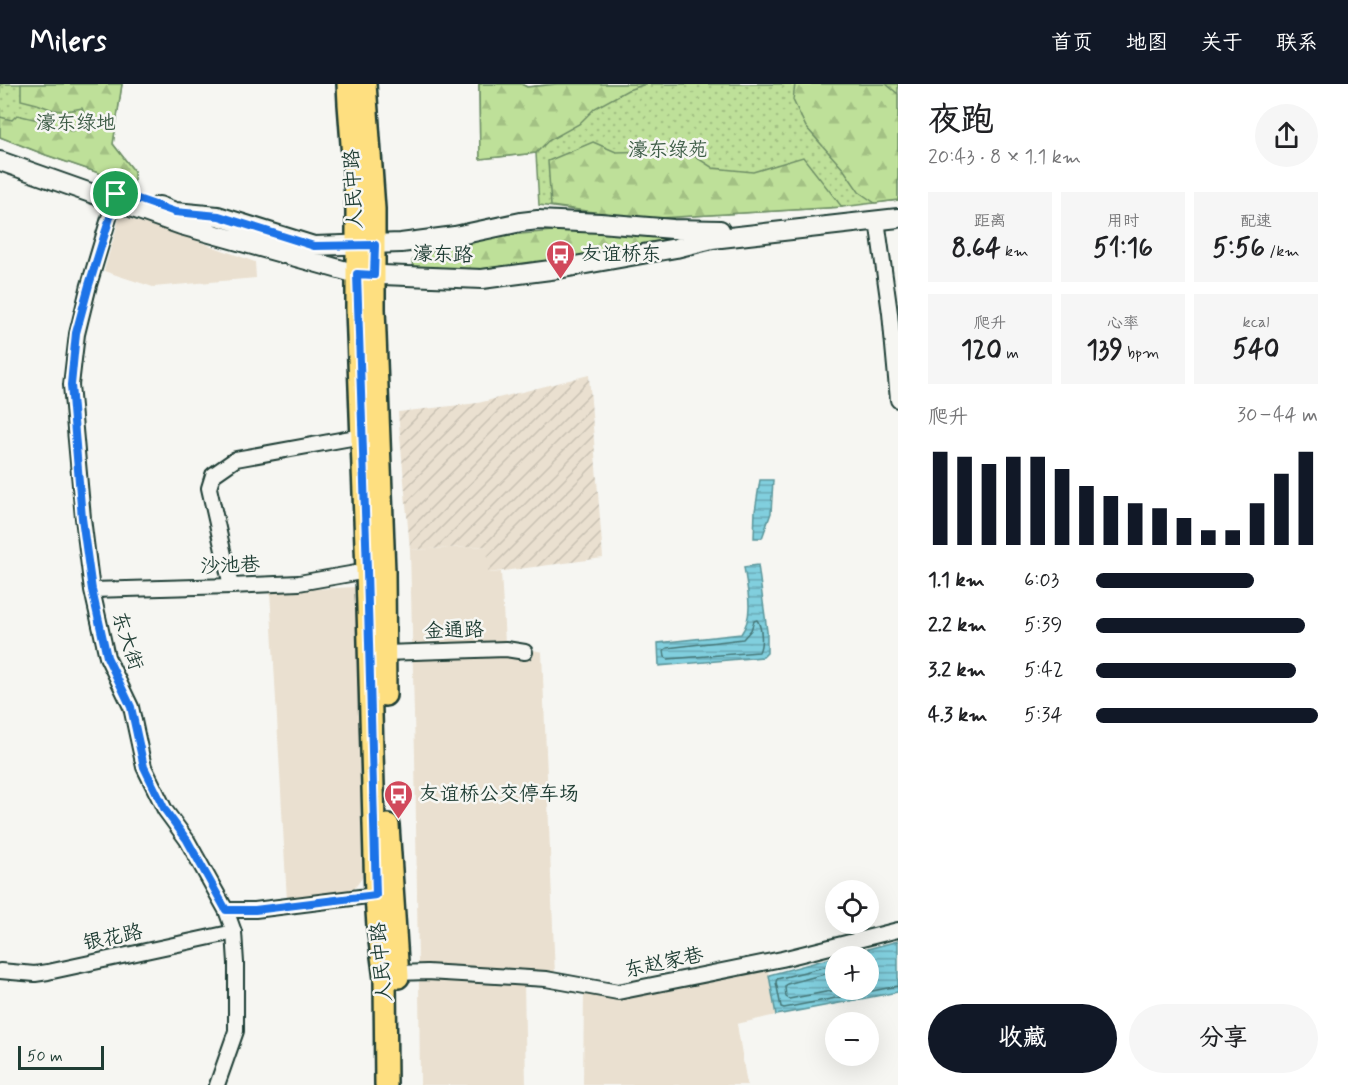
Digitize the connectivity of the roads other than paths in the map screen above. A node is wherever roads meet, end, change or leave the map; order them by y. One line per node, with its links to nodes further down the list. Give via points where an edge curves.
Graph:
1 (348, 84): 9 (main road, 人民中路, via 357,210)
2 (365, 84): 9 (main road, 人民中路, via 374,209)
3 (0, 150): 5 (main road, 濠东路)
4 (0, 161): 5 (main road, 濠东路)
5 (111, 196): 9 (main road, 濠东路, via 175,212 219,216 314,246); 10 (main road, 濠东路, via 181,225); 15 (street, 东大街, via 76,333 71,385)
6 (898, 208): 9 (main road, 濠东路, via 714,230 538,220 455,236)
7 (898, 218): 8 (main road, 濠东路)
8 (877, 220): 10 (main road, 濠东路, via 712,239 558,269 482,279); 11 (street)
9 (366, 245): 10 (main road, 人民中路)
10 (365, 275): 12 (main road, 人民中路); 17 (main road, 人民中路, via 384,572)
11 (898, 400)
12 (362, 436): 13 (main road, 人民中路); 14 (street, via 236,459 213,476 209,488)
13 (367, 571): 14 (street, 沙池巷, via 299,583); 18 (main road, 人民中路)
14 (231, 586): 15 (street, 沙池巷)
15 (92, 590): 19 (street, 东大街, via 107,657 131,707 144,767 165,810 187,840)
16 (525, 651): 17 (street, 金通路)
17 (384, 653): 23 (main road, 人民中路, via 388,819)
18 (376, 895): 19 (street); 25 (main road, 人民中路, via 386,979)
19 (226, 910): 21 (street, 东大街)
20 (898, 930): 23 (street, 东赵家巷, via 618,992 546,979)
21 (234, 932): 22 (street, 银花路, via 48,972); 24 (street, 东大街, via 236,1031)
22 (0, 971)
23 (398, 973): 26 (main road, 人民中路)
24 (217, 1085)
25 (386, 1085)
26 (398, 1085)

